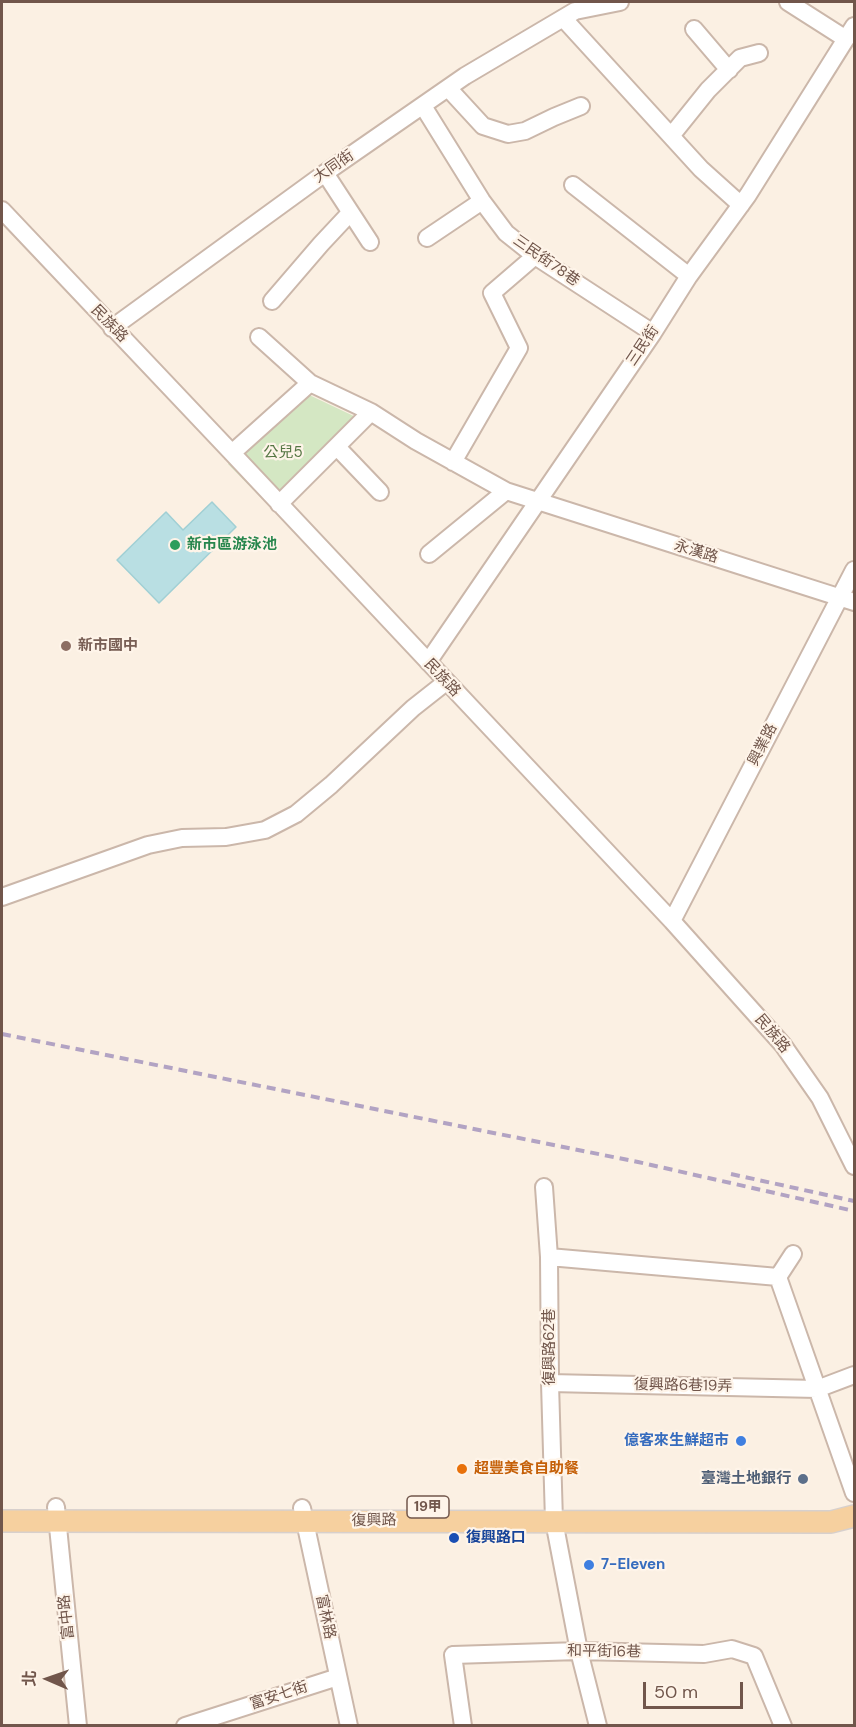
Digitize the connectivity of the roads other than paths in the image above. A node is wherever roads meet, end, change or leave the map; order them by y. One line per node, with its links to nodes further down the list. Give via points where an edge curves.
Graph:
1 (620, 2): 3 (street, 大同街, via 575,11)
2 (788, 2): 5 (street)
3 (563, 18): 8 (street, 大同街); 11 (street)
4 (694, 29): 7 (street)
5 (850, 33): 15 (street, 三民街)
6 (759, 53): 7 (street, via 740,58)
7 (729, 70): 11 (street)
8 (448, 88): 9 (street, 大同街); 10 (street, via 483,126 508,134 525,131)
9 (423, 106): 12 (street, 大同街); 14 (street, 三民街78巷)
10 (581, 106)
11 (671, 136): 15 (street)
12 (325, 173): 17 (street); 23 (street, 大同街)
13 (573, 185): 21 (street)
14 (483, 201): 18 (street); 20 (street, 三民街78巷, via 506,233)
15 (741, 205): 21 (street, 三民街)
16 (2, 210): 23 (street, 民族路)
17 (350, 213): 19 (street); 22 (street)
18 (427, 238)
19 (369, 242)
20 (535, 256): 24 (street, 三民街78巷); 30 (street, via 492,293 519,348)
21 (688, 276): 24 (street, 三民街)
22 (273, 301)
23 (112, 328): 29 (street, 民族路)
24 (652, 333): 33 (street, 三民街)
25 (259, 337): 26 (street, 永漢路)
26 (310, 383): 27 (street, 永漢路); 29 (street)
27 (371, 412): 28 (street); 30 (street, 永漢路)
28 (337, 447): 32 (street); 34 (street)
29 (232, 453): 34 (street, 民族路)
30 (453, 462): 31 (street, 永漢路)
31 (506, 491): 33 (street, 永漢路); 35 (street)
32 (380, 492)
33 (537, 502): 37 (street, 永漢路); 38 (street, 三民街)
34 (279, 504): 38 (street, 民族路)
35 (429, 554)
36 (855, 570): 37 (street, 興業路)
37 (847, 599): 41 (street, 興業路)
38 (428, 663): 39 (street, 民族路)
39 (446, 682): 40 (street, via 296,814 265,830 148,845); 41 (street, 民族路)
40 (2, 897)
41 (672, 921): 42 (street, 民族路, via 783,1045 820,1098)
42 (854, 1166)
43 (544, 1187): 45 (street, 復興路62巷)
44 (793, 1254): 46 (street)
45 (549, 1257): 46 (street); 48 (street, 復興路62巷)
46 (778, 1277): 49 (street)
47 (855, 1375): 49 (street)
48 (550, 1383): 49 (street, 復興路6巷19弄); 53 (street, 復興路62巷)
49 (817, 1389): 50 (street)
50 (855, 1493)
51 (2, 1507): 52 (main road, 復興路 / 19甲)
52 (56, 1514): 55 (main road, 復興路 / 19甲); 56 (main road, 復興路 / 19甲); 60 (street, 富中路)
53 (554, 1514): 54 (main road, 復興路 / 19甲, via 830,1508); 55 (main road, 復興路 / 19甲); 57 (street, 復興路62巷)
54 (855, 1514)
55 (304, 1515): 58 (street, 富林路)
56 (2, 1521)
57 (579, 1651): 59 (street, 復興路62巷); 63 (street, 和平街16巷, via 453,1655); 64 (street, 和平街16巷, via 704,1654 732,1649 754,1656)
58 (338, 1677): 61 (street, 富安七街); 62 (street, 富林路)
59 (593, 1724)
60 (78, 1725)
61 (185, 1725)
62 (350, 1725)
63 (463, 1725)
64 (783, 1725)

